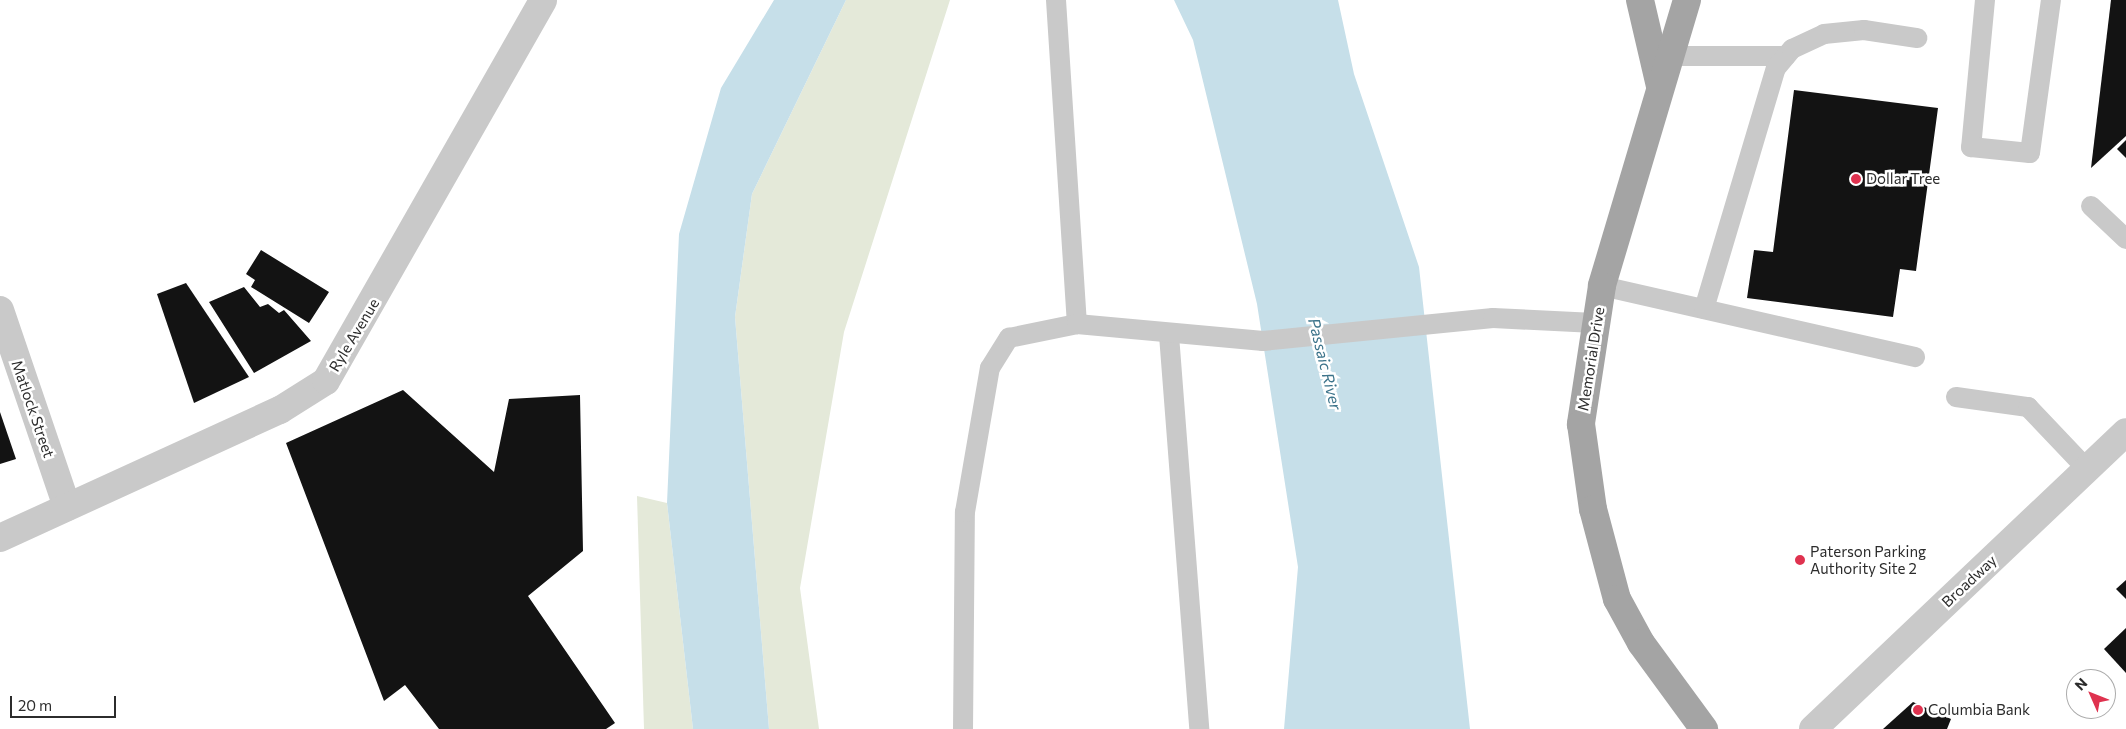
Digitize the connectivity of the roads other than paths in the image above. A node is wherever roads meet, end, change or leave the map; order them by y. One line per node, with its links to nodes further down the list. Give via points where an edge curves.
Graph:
1 (543, 0): 23 (street, Ryle Avenue, via 326,381 280,410)
2 (1056, 0): 16 (lane)
3 (1640, 0): 10 (main road)
4 (1687, 0): 8 (main road, Memorial Drive)
5 (1986, 0): 6 (lane, via 1971,147 2030,152)
6 (2051, 0)
7 (1918, 38): 9 (lane, via 1864,30 1824,34 1792,49)
8 (1670, 56): 9 (lane); 10 (main road, Memorial Drive)
9 (1786, 56): 14 (lane, via 1776,68)
10 (1660, 87): 13 (main road, Memorial Drive)
11 (2091, 206): 12 (lane)
12 (2126, 239)
13 (1602, 286): 14 (lane); 17 (main road, Memorial Drive)
14 (1704, 309): 19 (lane)
15 (0, 310): 23 (street, Matlock Street)
16 (1077, 324): 18 (lane); 25 (lane, via 1009,338 990,368 964,512)
17 (1595, 324): 18 (lane, via 1493,318 1263,341); 27 (main road, Memorial Drive, via 1581,424 1604,561 1641,643)
18 (1169, 335): 26 (lane)
19 (1914, 357)
20 (1956, 397): 22 (lane, via 2028,407)
21 (2126, 432): 22 (street, Broadway)
22 (2087, 469): 28 (street, Broadway)
23 (67, 507): 24 (street, Ryle Avenue)
24 (0, 538)
25 (963, 729)
26 (1199, 729)
27 (1704, 729)
28 (1813, 729)

